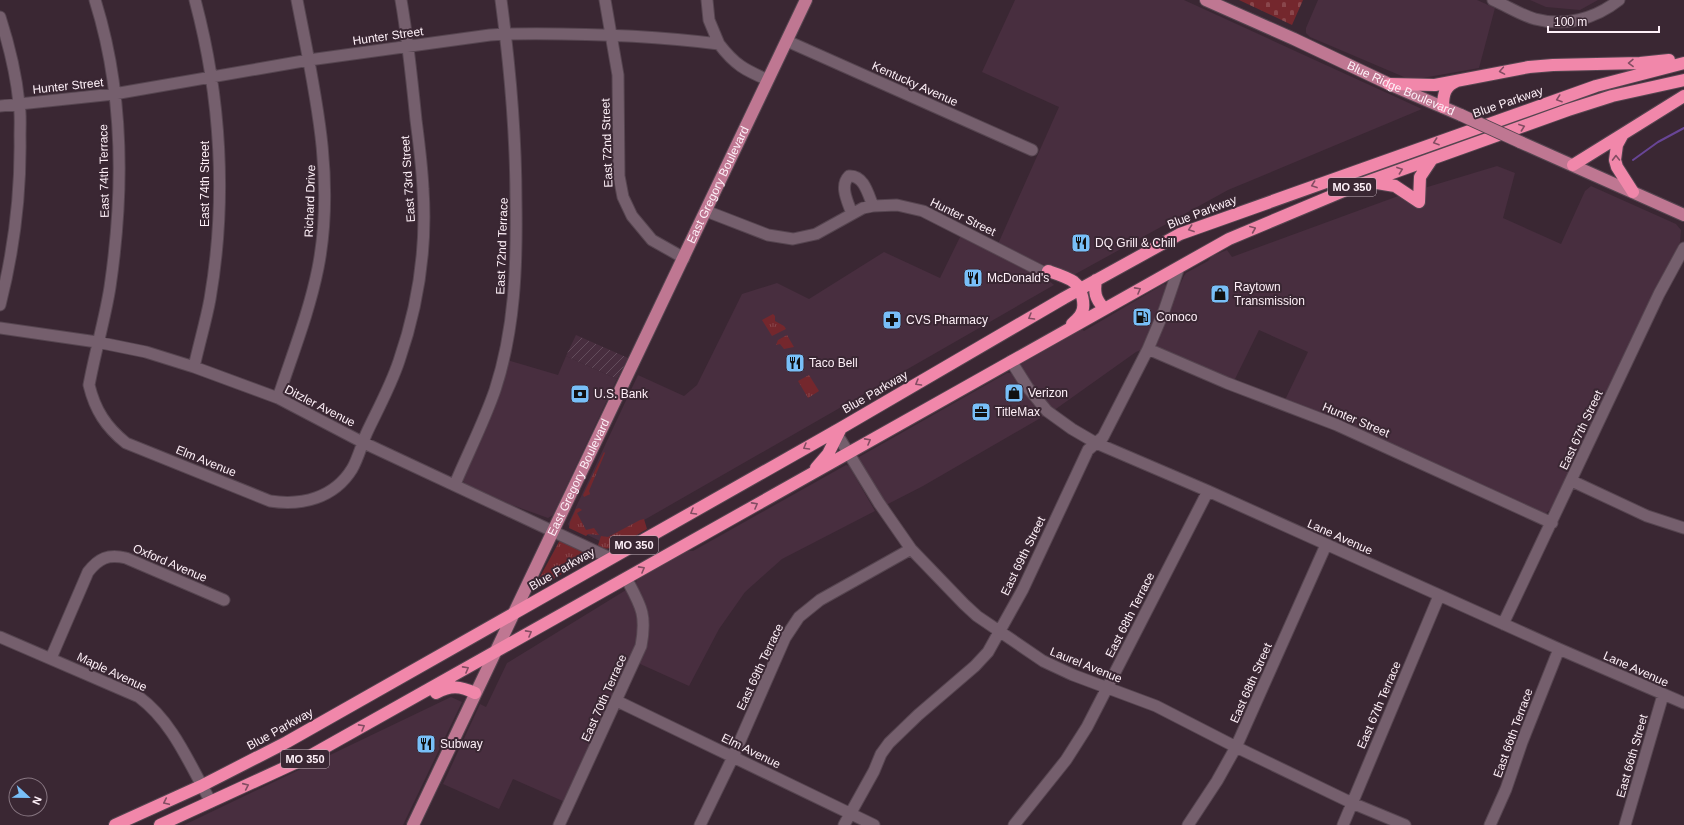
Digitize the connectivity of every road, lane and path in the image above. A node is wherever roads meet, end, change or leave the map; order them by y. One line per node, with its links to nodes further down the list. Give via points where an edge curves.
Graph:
1 (95, 0): 26 (street, East 74th Terrace, via 107,48)
2 (196, 0): 21 (street, East 74th Street)
3 (297, 0): 19 (street, Richard Drive)
4 (401, 0): 17 (street, East 73rd Street)
5 (501, 0): 13 (street, East 72nd Terrace)
6 (605, 0): 14 (street, East 72nd Street)
7 (707, 0): 16 (street, via 709,20)
8 (806, 0): 15 (main road, East Gregory Boulevard)
9 (1206, 0): 25 (main road, Blue Ridge Boulevard)
10 (1493, 0): 11 (street, via 1534,18 1560,23 1590,18)
11 (1619, 0)
12 (0, 17): 28 (street, via 12,60)
13 (506, 34): 14 (street, Hunter Street); 17 (street, Hunter Street); 63 (street, East 72nd Terrace, via 516,156 517,237 514,298 495,390)
14 (610, 34): 16 (street, Hunter Street); 42 (street, East 72nd Street, via 618,75 619,176 623,197 632,216 652,240)
15 (787, 41): 22 (main road, East Gregory Boulevard); 32 (street, Kentucky Avenue)
16 (719, 44): 22 (street, via 739,66)
17 (409, 46): 19 (street, Hunter Street); 58 (street, East 73rd Street, via 424,189 421,267 413,314 395,374)
18 (1684, 58): 23 (highway, one-way to 23, via 1640,63 1529,67)
19 (309, 60): 21 (street, Hunter Street); 56 (street, Richard Drive, via 324,149 323,227 310,304)
20 (1684, 63): 45 (highway, Blue Parkway / MO 350, one-way to 45, via 1596,86 1180,234)
21 (212, 78): 26 (street, Hunter Street); 55 (street, East 74th Street, via 219,151 219,220 210,300)
22 (768, 80): 38 (main road, East Gregory Boulevard)
23 (1462, 80): 25 (highway, via 1425,86); 30 (highway, via 1446,89)
24 (1684, 80): 33 (highway, MO 350, one-way to 24, via 1612,96)
25 (1389, 84): 30 (main road, Blue Ridge Boulevard)
26 (114, 94): 28 (street, Hunter Street); 52 (street, East 74th Terrace, via 119,157 118,223 110,288)
27 (1684, 96): 31 (highway)
28 (20, 104): 29 (street, Hunter Street); 48 (street, via 21,164 17,219)
29 (0, 106)
30 (1443, 107): 34 (main road, Blue Ridge Boulevard, bridge)
31 (1623, 134): 34 (highway); 36 (highway, one-way to 31, via 1621,175 1615,160 1617,145)
32 (1032, 150)
33 (1432, 159): 35 (highway, MO 350, one-way to 33); 35 (highway, via 1420,177 1419,202 1395,186)
34 (1573, 165): 36 (main road, Blue Ridge Boulevard)
35 (1368, 182): 43 (highway, MO 350, one-way to 35, via 1229,239)
36 (1633, 192): 40 (main road, Blue Ridge Boulevard)
37 (873, 206): 39 (street, Hunter Street); 39 (street, via 859,178 849,176 844,185); 44 (street, Hunter Street, via 897,205 923,211)
38 (706, 211): 39 (street, Hunter Street, via 768,235 793,239 816,234); 42 (main road, East Gregory Boulevard)
39 (852, 214)
40 (1684, 215)
41 (1684, 248): 62 (street, East 67th Street)
42 (684, 258): 67 (main road, East Gregory Boulevard)
43 (1179, 267): 49 (highway, MO 350, one-way to 43); 53 (street, East 69th Street)
44 (1048, 272): 46 (highway, via 1075,282); 47 (highway, via 1060,283)
45 (1096, 280): 46 (highway, Blue Parkway / MO 350); 49 (highway, via 1096,298)
46 (1080, 289): 47 (highway, Blue Parkway / MO 350); 51 (highway, via 1082,313)
47 (1064, 298): 57 (highway, Blue Parkway / MO 350, one-way to 57)
48 (0, 305)
49 (1104, 308): 51 (highway, MO 350)
50 (0, 328): 52 (street, Ditzler Avenue)
51 (1068, 329): 54 (highway, MO 350)
52 (98, 342): 55 (street, Ditzler Avenue, via 146,352); 58 (street, Elm Avenue, via 88,385 98,412 115,434 126,443 270,501 301,502 330,491 352,469)
53 (1148, 349): 59 (street, East 69th Street, via 1103,437); 65 (street, Hunter Street, via 1227,383 1337,425)
54 (1011, 361): 59 (street, Lane Avenue, via 1046,411); 60 (highway, MO 350, one-way to 54)
55 (194, 367): 56 (street, Ditzler Avenue)
56 (278, 398): 58 (street, Ditzler Avenue)
57 (838, 431): 60 (street, Laurel Avenue); 61 (highway, via 828,454); 70 (highway, Blue Parkway / MO 350, one-way to 70)
58 (362, 442): 63 (street, Ditzler Avenue)
59 (1096, 443): 64 (street, Lane Avenue); 76 (street, East 69th Street, via 1088,450)
60 (849, 452): 61 (highway, MO 350); 69 (street, Laurel Avenue)
61 (808, 476): 71 (highway, MO 350, one-way to 61)
62 (1572, 481): 65 (street, East 67th Street); 66 (street, via 1647,516)
63 (455, 484): 67 (street, Ditzler Avenue)
64 (1208, 491): 68 (street, Lane Avenue); 81 (street, East 68th Terrace)
65 (1552, 523): 75 (street, East 67th Street)
66 (1684, 528)
67 (554, 532): 70 (street, Ditzler Avenue); 74 (main road, East Gregory Boulevard)
68 (1326, 545): 72 (street, Lane Avenue); 87 (street, East 68th Street)
69 (911, 549): 76 (street, Laurel Avenue, via 964,604); 88 (street, East 69th Terrace, via 820,600 799,617 785,638)
70 (610, 558): 74 (highway, Blue Parkway / MO 350)
71 (626, 578): 79 (highway, MO 350, one-way to 71); 84 (street, East 70th Terrace, via 639,604 644,624 641,646)
72 (1439, 596): 75 (street, Lane Avenue); 91 (street, East 67th Terrace)
73 (224, 600): 80 (street, Oxford Avenue, via 126,558 106,558 96,562 88,572)
74 (512, 614): 79 (main road, East Gregory Boulevard); 89 (highway, Blue Parkway / MO 350, via 287,742)
75 (1503, 624): 78 (street, Lane Avenue)
76 (1000, 632): 81 (street, Laurel Avenue, via 1043,661); 92 (street, East 69th Street, via 988,652 975,666 889,743)
77 (0, 636): 80 (street, Maple Avenue)
78 (1559, 649): 83 (street, Lane Avenue); 104 (street, East 66th Terrace)
79 (495, 652): 82 (main road, East Gregory Boulevard); 86 (highway, MO 350, one-way to 79)
80 (51, 658): 89 (street, Maple Avenue, via 139,697 148,704 166,723)
81 (1107, 688): 87 (street, Laurel Avenue, via 1156,706); 100 (street, East 68th Terrace, via 1066,760)
82 (475, 694): 86 (highway, via 462,687 451,687 404,709); 95 (main road, East Gregory Boulevard)
83 (1663, 695): 85 (street, Lane Avenue); 105 (street, East 66th Street)
84 (617, 701): 88 (street, Elm Avenue); 96 (street, East 70th Terrace)
85 (1684, 704)
86 (388, 713): 90 (highway, MO 350, one-way to 86, via 308,757)
87 (1236, 747): 91 (street, Laurel Avenue); 101 (street, East 68th Street)
88 (733, 757): 92 (street, Elm Avenue); 97 (street, East 69th Terrace)
89 (201, 786): 90 (street, Maple Avenue); 93 (highway, Blue Parkway / MO 350, one-way to 93)
90 (211, 802): 94 (highway, MO 350)
91 (1352, 803): 102 (street, East 67th Terrace); 103 (street, Laurel Avenue)
92 (850, 813): 98 (street, East 69th Street); 99 (street, Elm Avenue)
93 (115, 825)
94 (160, 825)
95 (413, 825)
96 (559, 825)
97 (700, 825)
98 (844, 825)
99 (874, 825)
100 (1014, 825)
101 (1188, 825)
102 (1343, 825)
103 (1405, 825)
104 (1490, 825)
105 (1625, 825)

